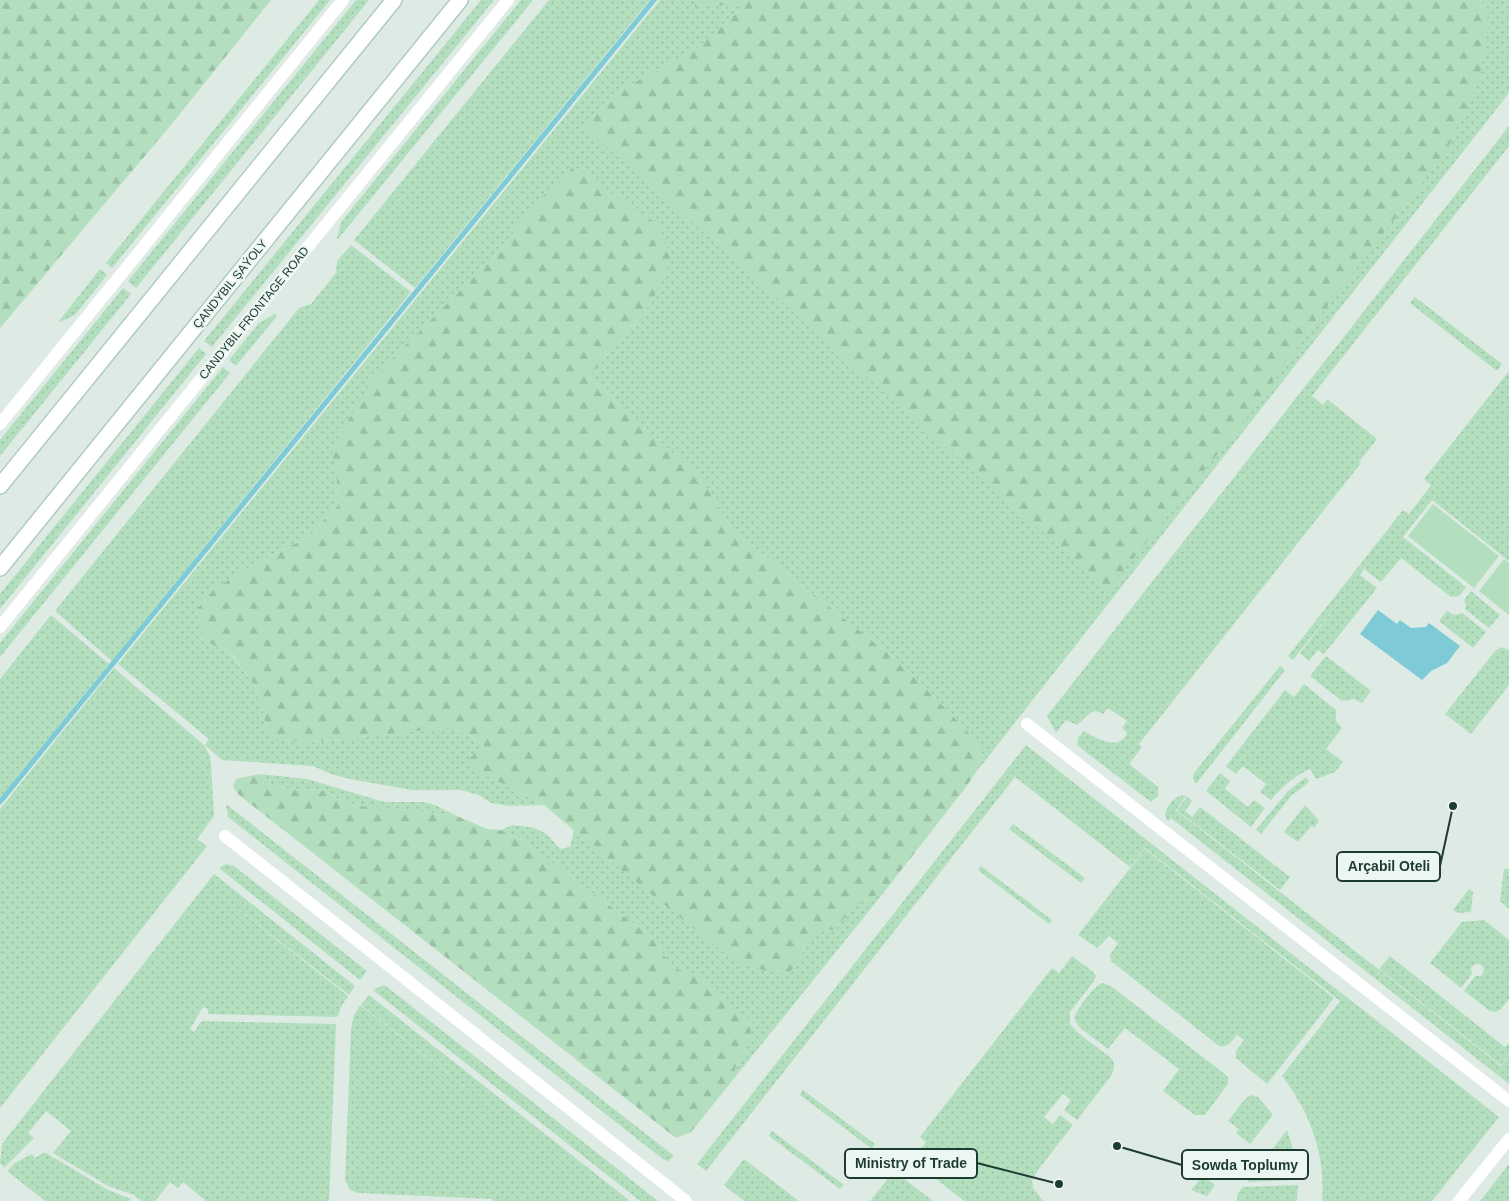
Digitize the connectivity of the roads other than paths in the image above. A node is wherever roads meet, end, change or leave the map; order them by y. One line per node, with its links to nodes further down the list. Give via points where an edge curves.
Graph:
1 (343, 0): 5 (street)
2 (394, 0): 6 (main road)
3 (460, 0): 7 (main road, ÇANDYBIL ŞAÝOLY)
4 (508, 0): 8 (street, CANDYBIL FRONTAGE ROAD)
5 (0, 424)
6 (0, 486)
7 (0, 568)
8 (0, 627)
9 (1027, 724): 11 (street)
10 (225, 836): 13 (street)
11 (1509, 1101)
12 (1509, 1139): 14 (street)
13 (686, 1201)
14 (1460, 1201)

